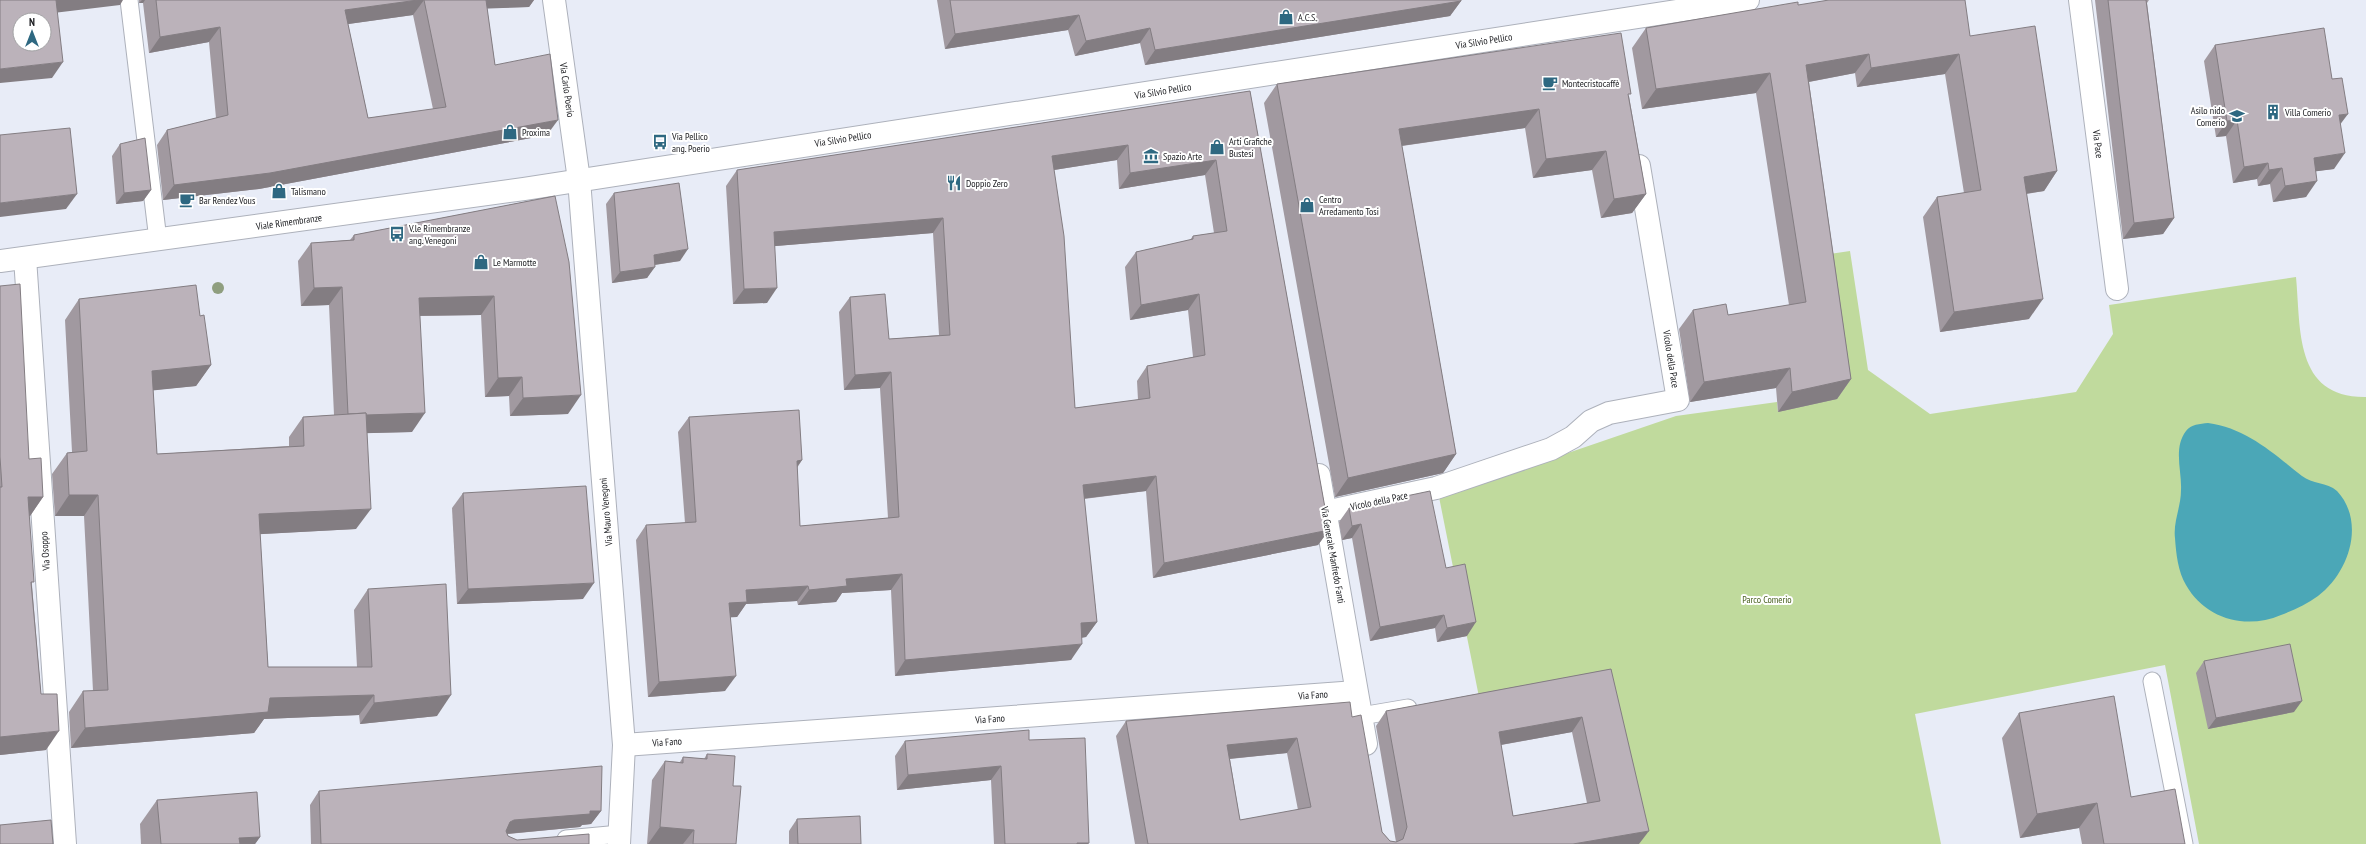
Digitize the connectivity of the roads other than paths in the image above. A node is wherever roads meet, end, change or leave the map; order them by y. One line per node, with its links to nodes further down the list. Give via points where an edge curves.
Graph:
1 (129, 0): 7 (lane)
2 (554, 0): 6 (street, Via Carlo Poerio)
3 (1748, 0): 6 (street, Via Silvio Pellico, via 1616,30 1249,88)
4 (2080, 0): 10 (street, Via Pace)
5 (1636, 148): 12 (street, Vicolo della Pace, via 1678,400 1609,413 1591,421 1573,437 1551,449 1436,488)
6 (579, 180): 7 (street, Viale Rimembranze); 17 (street, Via Mauro Venegoni)
7 (158, 240): 8 (street, Viale Rimembranze)
8 (25, 258): 9 (street, Viale Rimembranze); 21 (street, Via Osoppo)
9 (0, 260)
10 (2117, 289)
11 (1316, 458): 12 (street, Via Generale Manfredo Fanti)
12 (1325, 512): 14 (street, Via Generale Manfredo Fanti)
13 (2152, 681): 22 (lane)
14 (1356, 692): 16 (street, Via Generale Manfredo Fanti); 17 (street, Via Fano)
15 (1426, 705): 16 (lane)
16 (1360, 716): 18 (street, Via Generale Manfredo Fanti)
17 (624, 744): 19 (street, Via Mauro Venegoni)
18 (1369, 762)
19 (619, 839): 20 (lane)
20 (550, 840)
21 (65, 844)
22 (2184, 844)

